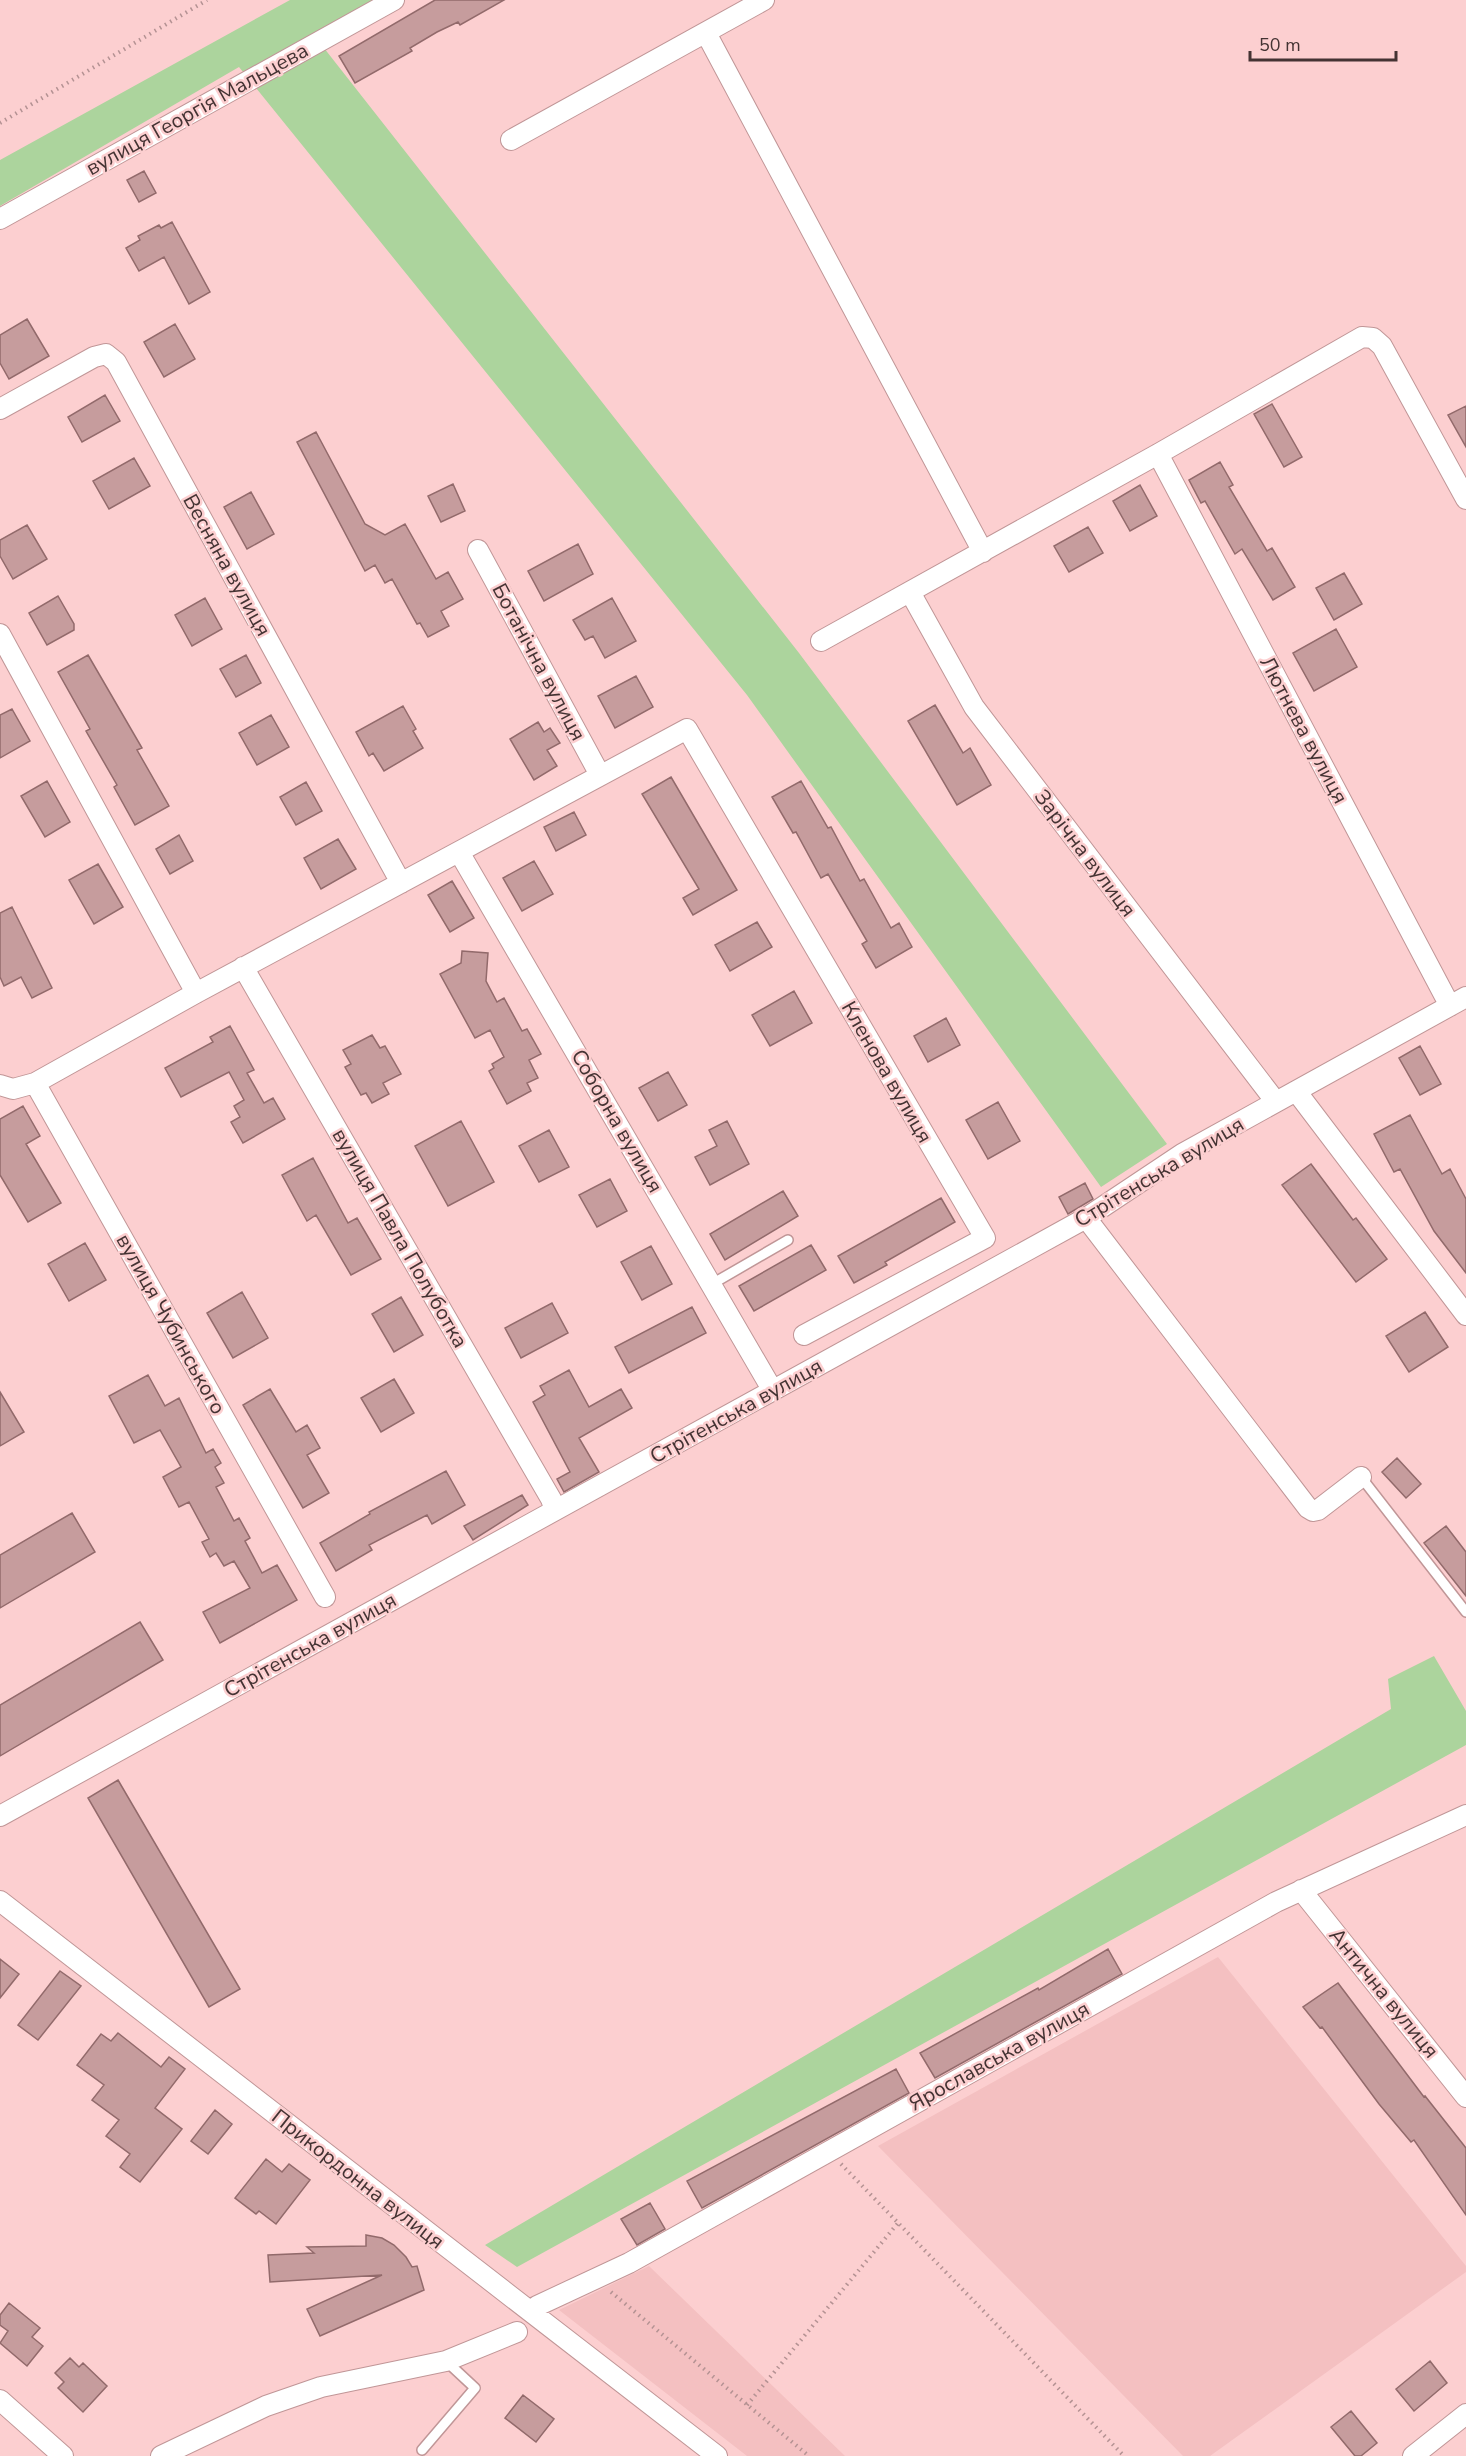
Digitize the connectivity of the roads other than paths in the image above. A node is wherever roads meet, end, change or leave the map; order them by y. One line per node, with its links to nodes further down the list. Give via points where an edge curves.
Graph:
1 (394, 0): 5 (street, вулиця Георгія Мальцева)
2 (765, 0): 3 (street)
3 (706, 33): 4 (street); 10 (street)
4 (511, 140)
5 (0, 219)
6 (0, 409): 16 (street, Весняна вулиця, via 94,357 106,354 116,362)
7 (1158, 454): 8 (street, via 1362,337 1373,338 1383,346); 10 (street); 19 (street, Лютнева вулиця)
8 (1466, 499)
9 (478, 550): 14 (street, Ботанічна вулиця)
10 (983, 552): 11 (street)
11 (910, 592): 13 (street); 23 (street, Зарічна вулиця, via 974,707)
12 (0, 634): 18 (street)
13 (821, 641)
14 (600, 775): 15 (street); 28 (street, Кленова вулиця, via 687,729 984,1238)
15 (459, 852): 16 (street); 26 (street, Соборна вулиця)
16 (401, 883): 17 (street)
17 (243, 968): 18 (street); 31 (street, вулиця Павла Полуботка)
18 (196, 993): 20 (street)
19 (1458, 1002): 22 (street, Стрітенська вулиця)
20 (35, 1083): 21 (street, via 13,1089); 32 (street, вулиця Чубинського)
21 (0, 1084)
22 (1296, 1091): 23 (street, Стрітенська вулиця); 27 (street)
23 (1276, 1102): 24 (street, Стрітенська вулиця, via 1182,1154)
24 (1086, 1218): 29 (street, Стрітенська вулиця); 30 (street, via 1308,1508 1318,1510)
25 (788, 1240): 26 (lane)
26 (712, 1284): 29 (street, Соборна вулиця)
27 (1466, 1315)
28 (804, 1335)
29 (773, 1392): 31 (street, Стрітенська вулиця)
30 (1361, 1477): 33 (lane)
31 (555, 1510): 35 (street, Стрітенська вулиця)
32 (325, 1597)
33 (1466, 1612)
34 (1466, 1815): 36 (street, Ярославська вулиця)
35 (0, 1816)
36 (1301, 1890): 38 (street, Антична вулиця); 39 (street, Ярославська вулиця, via 629,2263)
37 (0, 1901): 47 (street, Прикордонна вулиця)
38 (1466, 2097)
39 (537, 2306)
40 (517, 2332): 41 (street)
41 (446, 2361): 44 (lane, via 475,2388); 46 (street, via 321,2387 266,2406)
42 (0, 2400): 45 (street)
43 (1466, 2414): 48 (street)
44 (422, 2450)
45 (63, 2456)
46 (161, 2456)
47 (717, 2456)
48 (1413, 2456)

